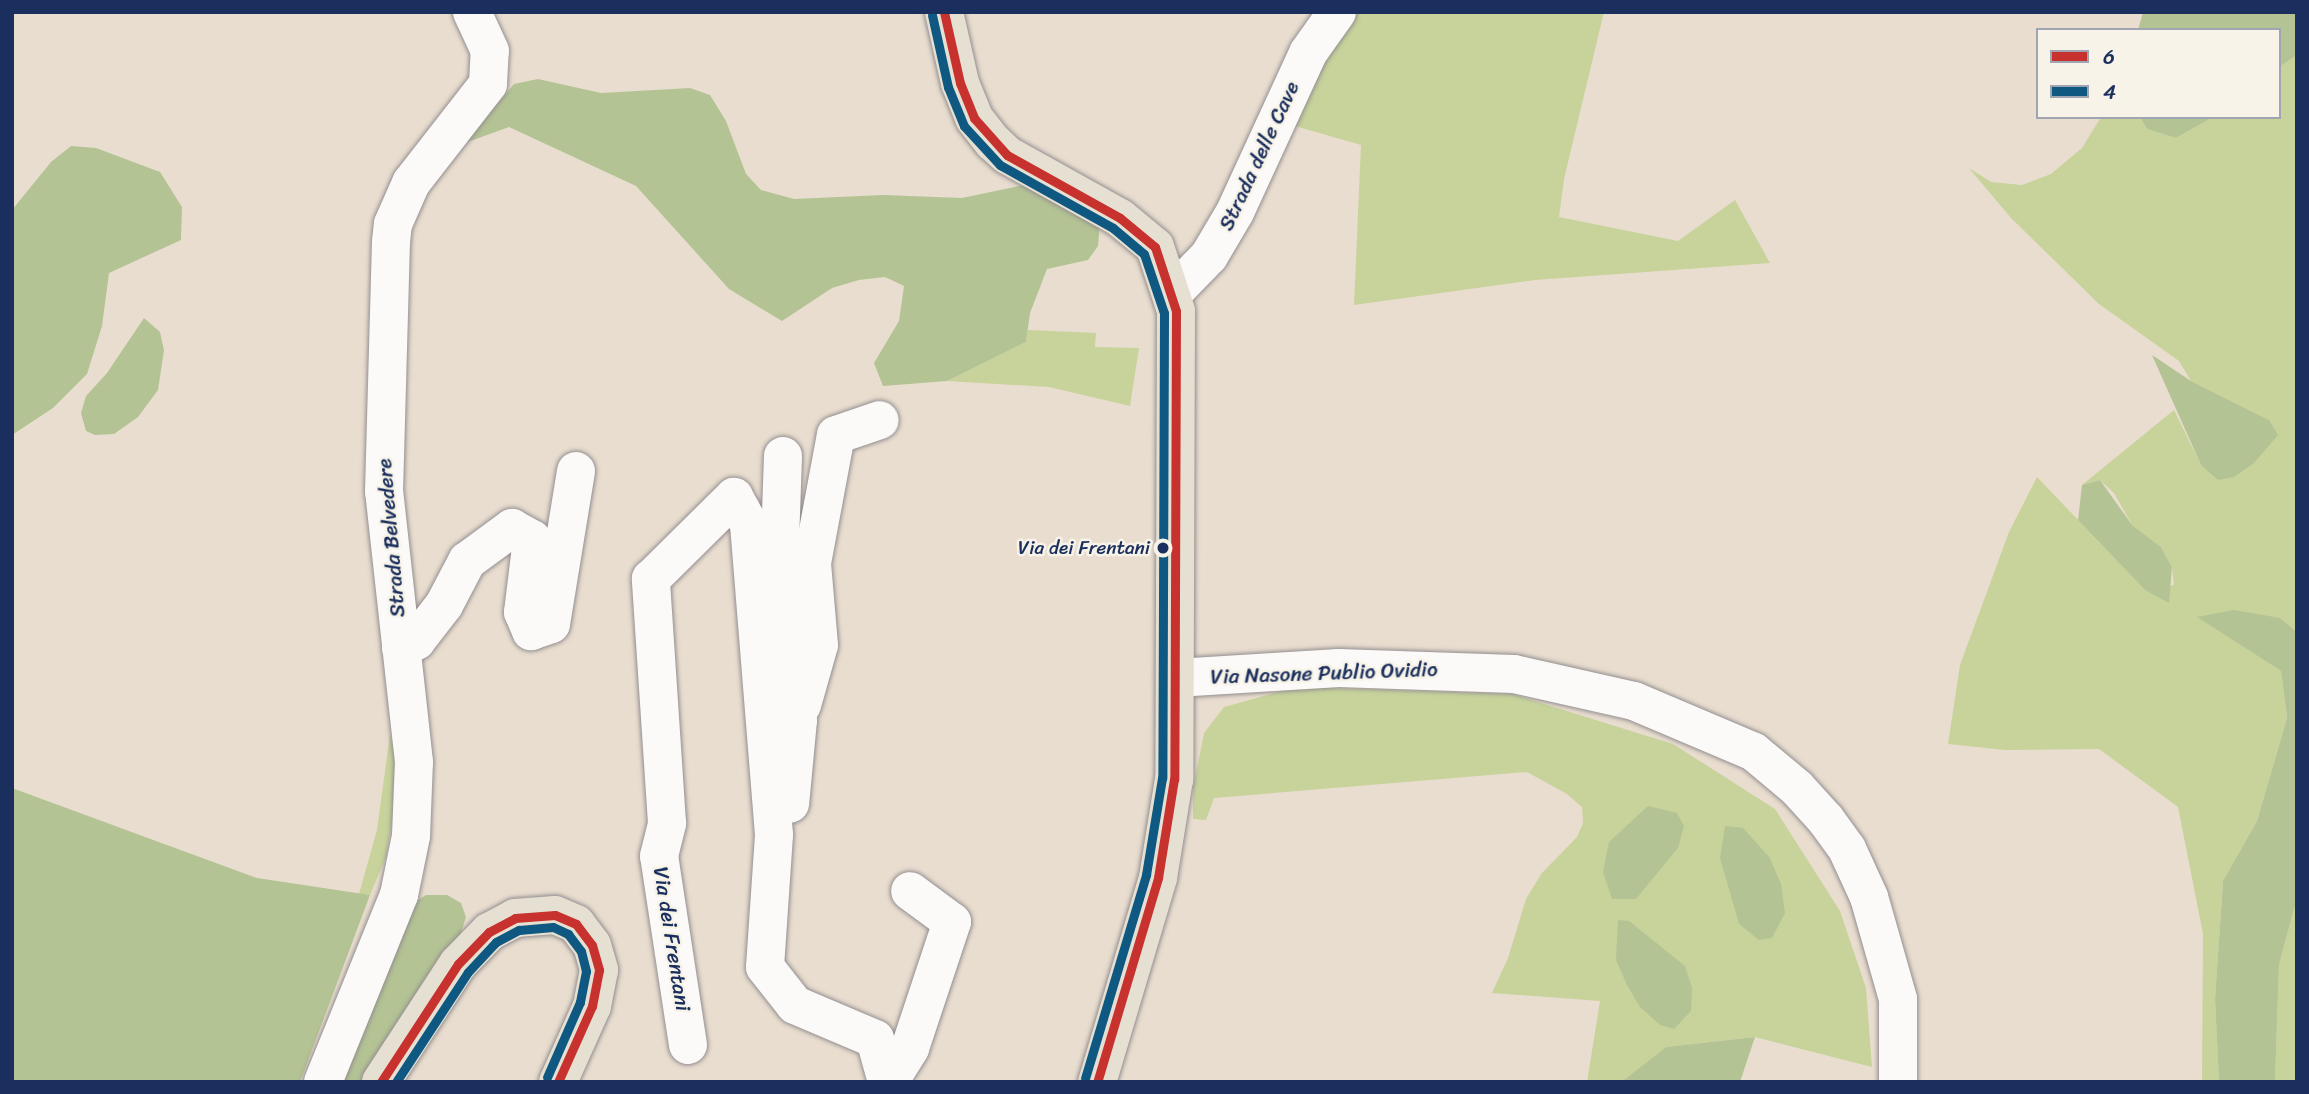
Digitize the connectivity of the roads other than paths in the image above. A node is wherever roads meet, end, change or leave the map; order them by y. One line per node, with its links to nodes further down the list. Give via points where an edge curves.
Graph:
1 (472, 12): 8 (street, Strada Belvedere, via 490,51 488,84 411,183 393,224 383,480)
2 (944, 12): 4 (main road, via 960,83 974,118 993,142 1007,155 1120,218 1155,247)
3 (1337, 12): 4 (street, Strada delle Cave, via 1308,52 1236,212 1209,256)
4 (1173, 293): 9 (main road, via 1178,332)
5 (880, 420): 10 (street, Via dei Frentani, via 836,435 812,563 819,645)
6 (783, 456): 10 (street, Via dei Frentani, via 779,572)
7 (576, 471): 8 (street, via 551,624 531,631 523,612 533,539 512,528 467,561 444,605 416,641)
8 (401, 648): 14 (street, Strada Belvedere, via 415,772 408,857 399,895)
9 (1176, 678): 18 (main road, via 1174,779 1158,878); 19 (street, Via Nasone Publio Ovidio, via 1339,668 1514,674 1634,701 1754,752 1826,820 1847,849 1869,897 1898,999)
10 (797, 720): 11 (street, Via dei Frentani, via 789,817)
11 (774, 835): 13 (street, Via dei Frentani, via 749,524 734,498 651,579 667,823 659,856); 17 (street, Via dei Frentani, via 765,967 795,1005 875,1039)
12 (910, 891): 17 (street, Via dei Frentani, via 952,922 910,1048)
13 (688, 1045)
14 (323, 1082)
15 (381, 1082): 16 (main road, via 458,964 489,932 515,918 555,915 576,924 592,945 599,970 592,1006)
16 (558, 1082)
17 (888, 1082)
18 (1097, 1082)
19 (1898, 1082)

